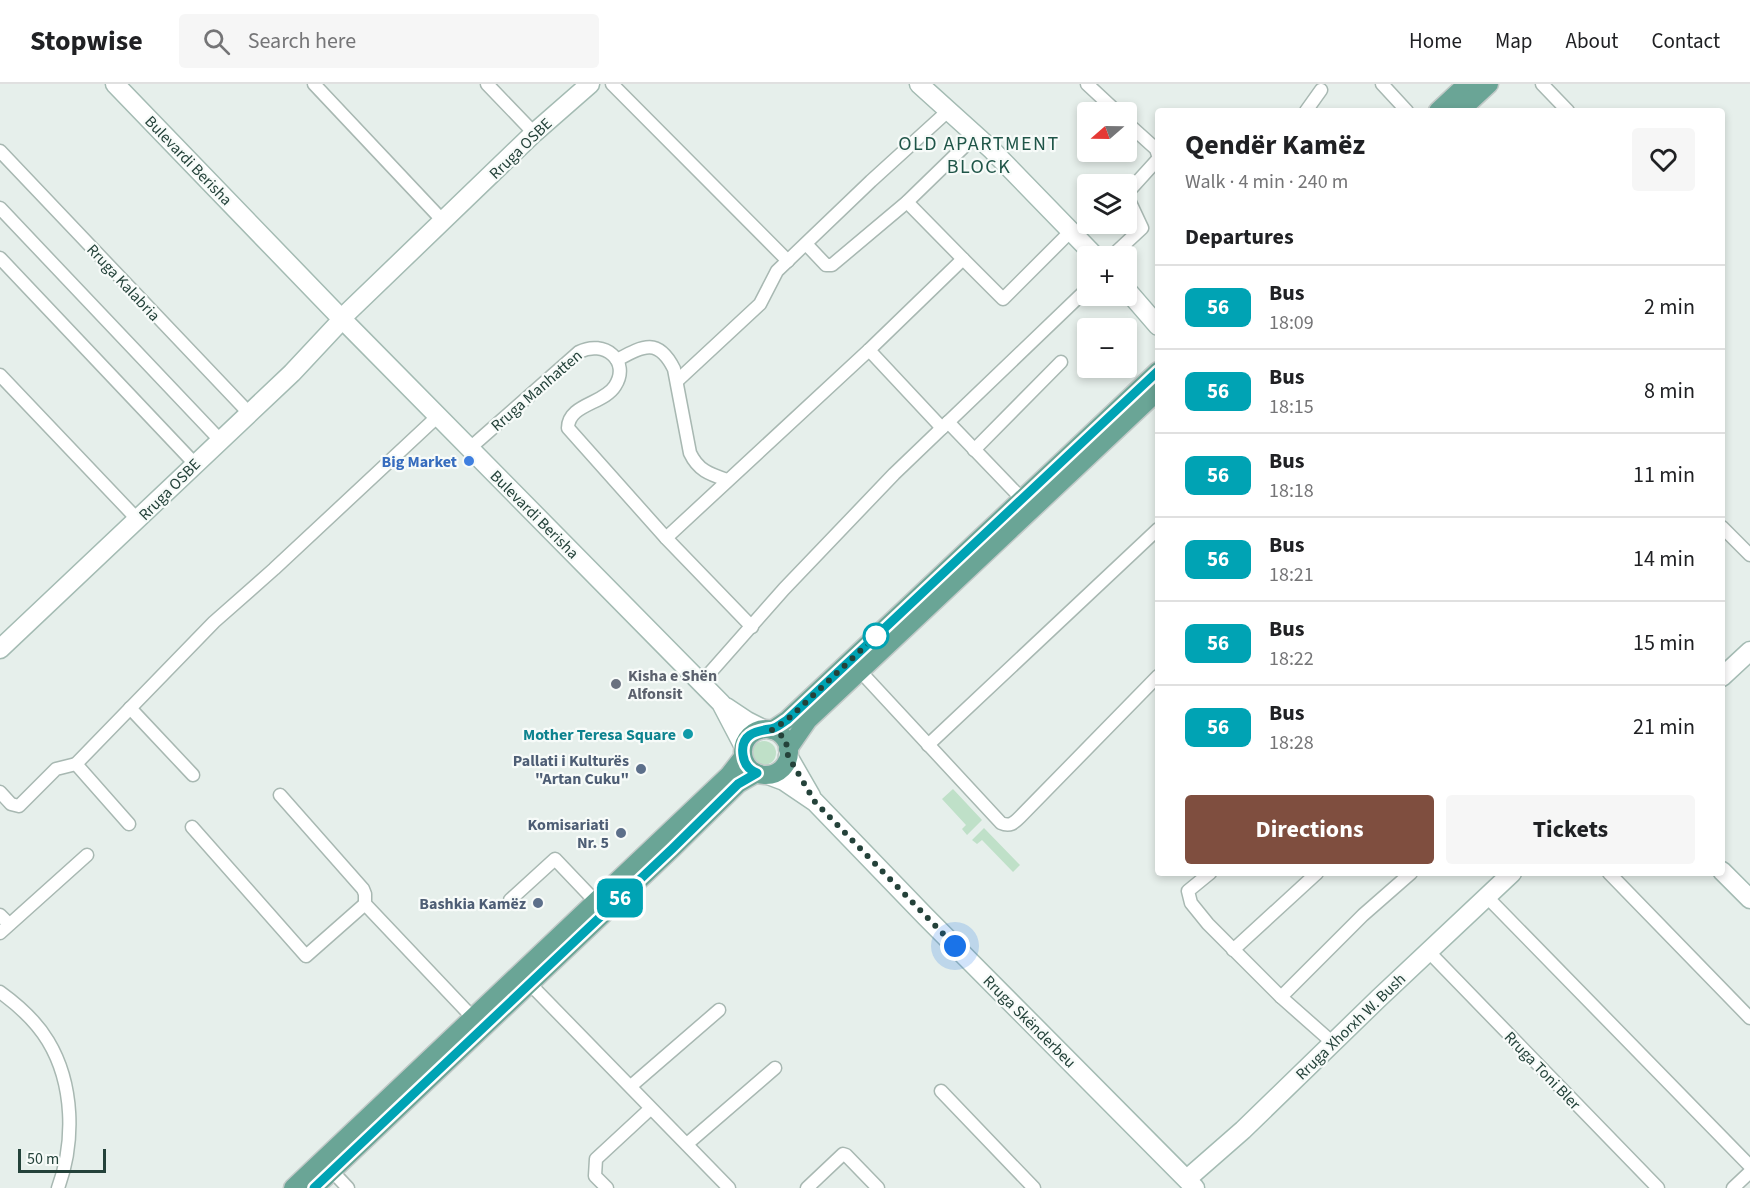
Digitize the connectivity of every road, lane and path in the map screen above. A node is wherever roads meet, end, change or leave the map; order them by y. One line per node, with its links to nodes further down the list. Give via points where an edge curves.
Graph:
1 (115, 84): 38 (street, Bulevardi Berisha)
2 (314, 84): 28 (street)
3 (487, 84): 21 (street)
4 (590, 84): 21 (street, Rruga OSBE)
5 (612, 84): 35 (street)
6 (919, 84): 19 (street)
7 (1382, 84): 15 (street)
8 (1467, 84): 16 (main road)
9 (1489, 84): 17 (main road)
10 (1542, 84): 18 (street)
11 (1089, 85): 13 (street)
12 (1320, 90): 14 (street)
13 (1107, 102)
14 (1308, 108)
15 (1404, 108)
16 (1441, 108)
17 (1463, 108)
18 (1565, 108)
19 (948, 111): 22 (street); 30 (street)
20 (1137, 132): 23 (street)
21 (534, 133): 28 (street, Rruga OSBE)
22 (976, 135): 26 (street); 29 (street)
23 (1155, 148)
24 (0, 151): 47 (street, Rruga Kalabria)
25 (1155, 161): 32 (street, via 1127,196 1142,228)
26 (908, 202): 30 (street, via 832,265 826,265); 34 (street)
27 (0, 208): 50 (street)
28 (444, 222): 38 (street, Rruga OSBE)
29 (1071, 231): 31 (street); 34 (street, via 1003,299)
30 (806, 244): 35 (street)
31 (1085, 246)
32 (1123, 246)
33 (0, 258): 53 (street)
34 (963, 259): 40 (street)
35 (788, 261): 45 (street, via 777,271 760,304)
36 (1077, 299): 49 (street)
37 (1137, 302): 39 (street)
38 (342, 320): 47 (street, Rruga OSBE); 48 (street, Bulevardi Berisha)
39 (1155, 323)
40 (869, 350): 49 (street); 54 (street)
41 (617, 360): 45 (street, via 646,346 653,347 669,359); 51 (street, Rruga Manhatten, via 608,351 594,347 579,352); 59 (street, via 620,372 616,385 573,414 568,428)
42 (1060, 362): 52 (street)
43 (1155, 374): 55 (main road)
44 (0, 375): 56 (street)
45 (677, 381): 54 (street, via 695,464)
46 (1155, 394): 64 (main road)
47 (249, 413): 50 (street, Rruga OSBE)
48 (438, 416): 51 (street, Bulevardi Berisha); 69 (street, via 214,622)
49 (945, 425): 52 (street); 61 (street, via 837,532)
50 (220, 440): 53 (street, Rruga OSBE)
51 (470, 448): 67 (street, Bulevardi Berisha)
52 (974, 450): 55 (street)
53 (195, 464): 56 (street, Rruga OSBE)
54 (727, 480): 59 (street)
55 (1022, 499): 70 (main road, via 794,714)
56 (138, 520): 62 (street, Rruga OSBE)
57 (1725, 529): 60 (street)
58 (1155, 532): 71 (street)
59 (666, 538): 61 (street)
60 (1750, 555)
61 (752, 627): 67 (street)
62 (2, 644)
63 (1750, 651): 65 (street)
64 (860, 671): 71 (street); 73 (main road, via 808,720)
65 (1725, 674)
66 (1155, 679): 71 (street, via 1012,824 1001,823)
67 (701, 683): 68 (street, Bulevardi Berisha)
68 (720, 703): 70 (street, Bulevardi Berisha); 72 (street, Bulevardi Berisha)
69 (130, 708): 74 (street); 75 (street)
70 (767, 729): 72 (main road, via 750,735); 73 (main road, via 783,737)
71 (928, 745)
72 (743, 751): 76 (main road, via 746,765); 92 (main road, via 729,775)
73 (788, 753): 76 (main road, via 780,771); 79 (street, Rruga Skënderbeu)
74 (76, 764): 77 (street, via 56,770 19,806 11,804); 80 (street)
75 (193, 774)
76 (762, 774): 79 (street, Rruga Skënderbeu, via 784,781); 97 (main road, via 738,784 672,849)
77 (0, 792)
78 (280, 795): 93 (street, via 363,889)
79 (815, 802): 112 (street, Rruga Skënderbeu)
80 (129, 824)
81 (192, 827): 93 (street, via 306,956)
82 (87, 855): 94 (street)
83 (1725, 874): 90 (street)
84 (1206, 876): 95 (street, via 1188,891 1191,903)
85 (1314, 876): 95 (street)
86 (1408, 876): 99 (street, via 1363,915)
87 (1509, 876): 89 (street, Rruga Xhorxh W. Bush)
88 (1612, 876): 102 (street)
89 (1487, 897): 96 (street, Rruga Xhorxh W. Bush); 109 (street)
90 (1750, 899)
91 (510, 900): 92 (street, via 555,859)
92 (596, 902): 97 (main road)
93 (365, 904): 101 (street)
94 (3, 924)
95 (1233, 950): 99 (street)
96 (1428, 951): 103 (street, Rruga Xhorxh W. Bush); 122 (street, Rruga Toni Bler)
97 (524, 978): 101 (main road); 105 (street); 110 (main road)
98 (0, 992): 114 (street, via 35,1023 58,1061 70,1125)
99 (1281, 997): 103 (street)
100 (719, 1010): 105 (street)
101 (472, 1018): 115 (main road)
102 (1750, 1018)
103 (1333, 1043): 112 (street, Rruga Xhorxh W. Bush)
104 (775, 1068): 108 (street)
105 (631, 1086): 107 (street)
106 (941, 1091): 121 (street)
107 (650, 1109): 108 (street); 118 (street, via 596,1159 595,1176)
108 (687, 1144): 119 (street)
109 (1750, 1166)
110 (332, 1171): 116 (main road); 117 (street)
111 (1750, 1172): 123 (street)
112 (1189, 1184)
113 (813, 1186): 120 (street, via 843,1154)
114 (58, 1188)
115 (293, 1188)
116 (314, 1188)
117 (348, 1188)
118 (607, 1188)
119 (729, 1188)
120 (878, 1188)
121 (1034, 1188)
122 (1658, 1188)
123 (1733, 1188)

